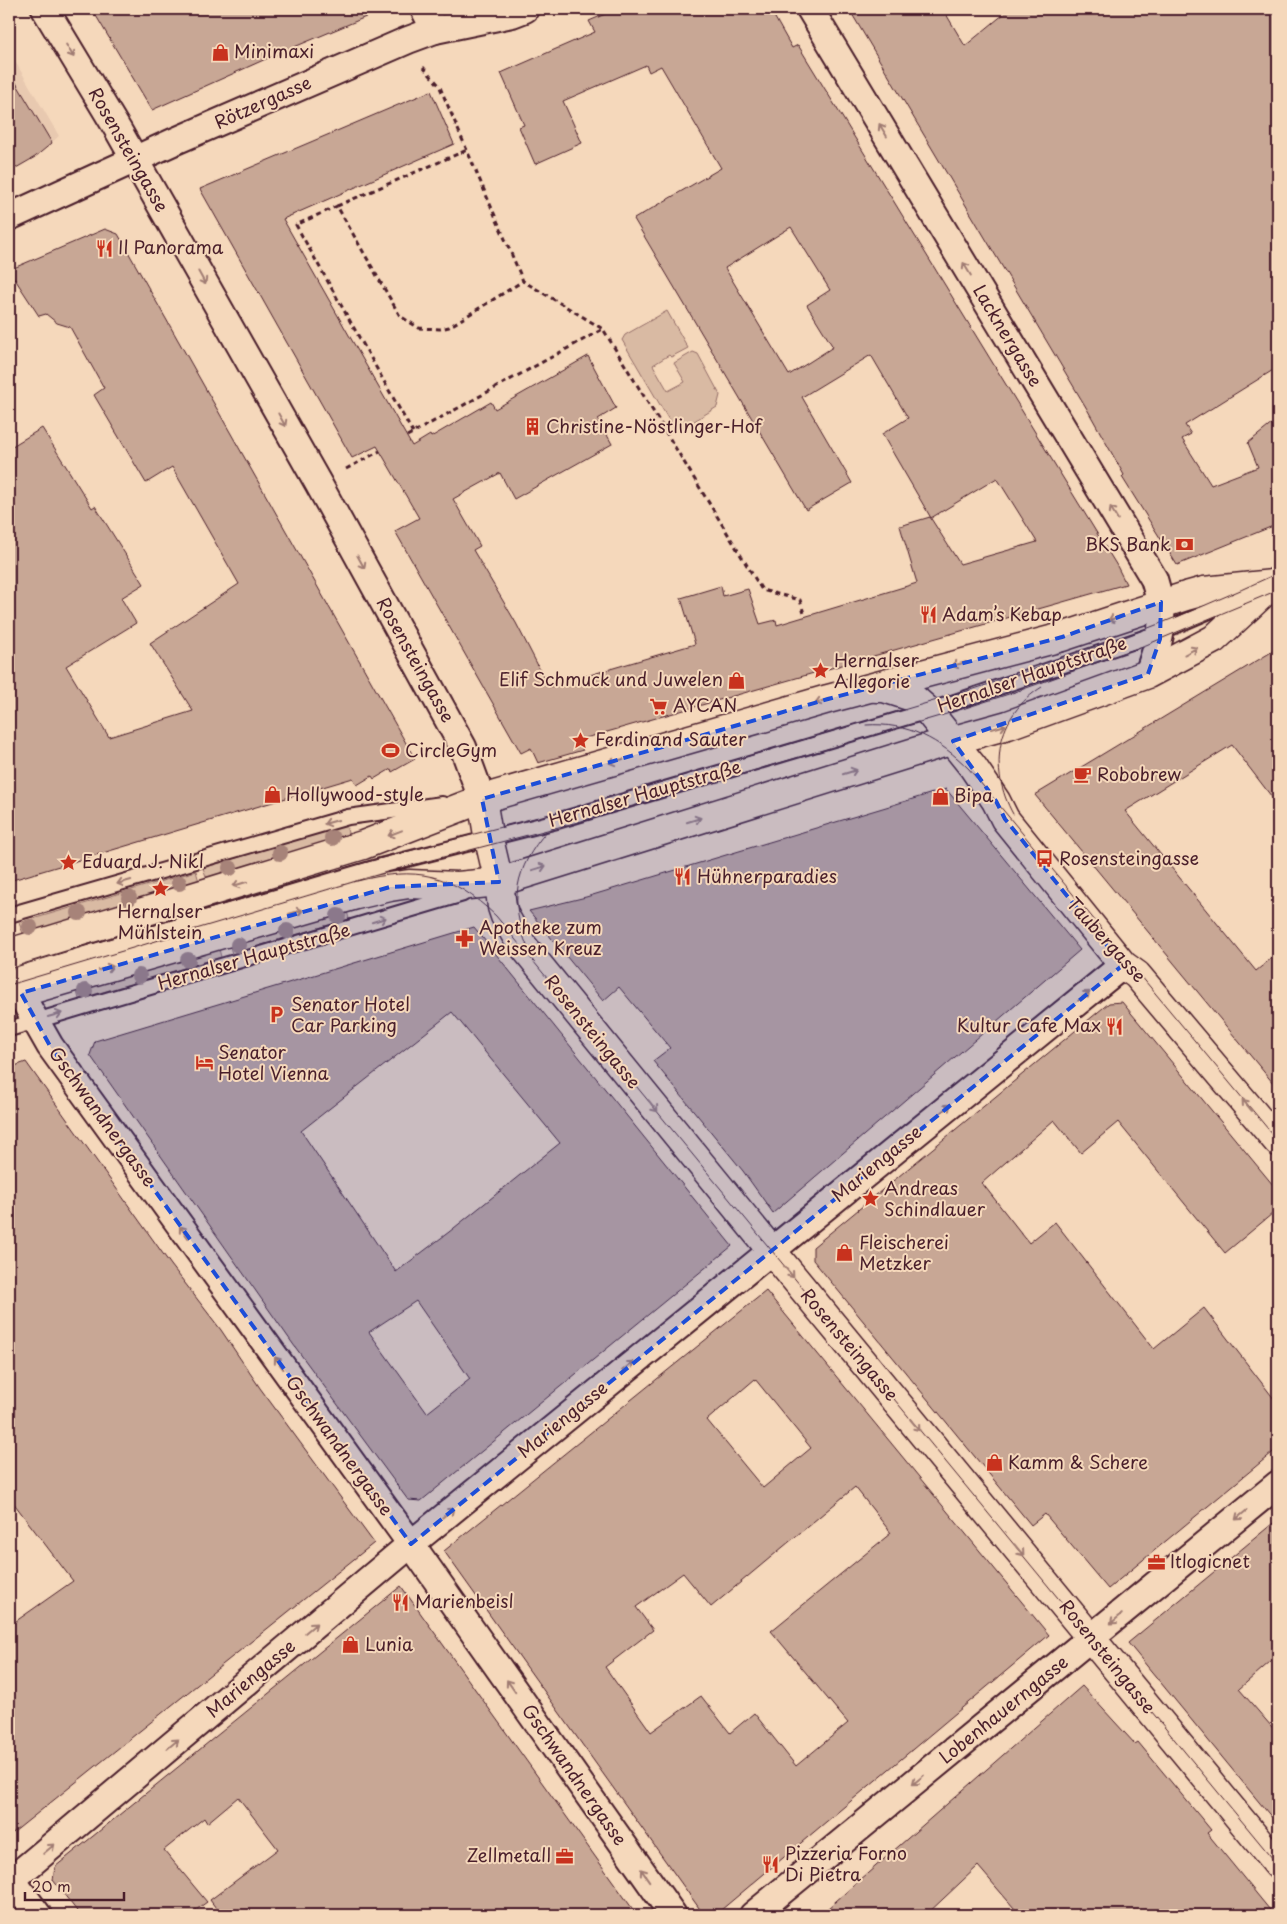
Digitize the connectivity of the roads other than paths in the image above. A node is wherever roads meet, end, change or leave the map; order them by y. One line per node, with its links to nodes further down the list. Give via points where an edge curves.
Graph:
1 (45, 9): 5 (street, Rosensteingasse, one-way to 5)
2 (525, 9): 4 (street, Rötzergasse, via 512,14)
3 (810, 9): 8 (street, Lacknergasse, one-way to 3, via 1154,579)
4 (430, 20): 5 (street, Rötzergasse, via 408,40)
5 (134, 160): 6 (street, Rötzergasse); 14 (street, Rosensteingasse, one-way to 14, via 318,483 463,747)
6 (9, 217)
7 (1276, 585): 8 (main road, Hernalser Hauptstraße, via 1204,592); 9 (lane, Hernalser Hauptstraße); 10 (main road, Hernalser Hauptstraße, one-way to 7, via 1214,639)
8 (1161, 602): 9 (street, Lacknergasse); 11 (main road, Hernalser Hauptstraße, one-way to 11, via 1062,637)
9 (1161, 632): 10 (street, Lacknergasse); 12 (lane, Hernalser Hauptstraße)
10 (1148, 674): 13 (main road, Hernalser Hauptstraße, one-way to 10, via 1008,725)
11 (869, 688): 12 (main road, Taubergasse, via 884,688 912,697); 14 (main road, Hernalser Hauptstraße, one-way to 14)
12 (928, 710): 13 (main road, Taubergasse); 15 (lane, Hernalser Hauptstraße, via 557,821)
13 (953, 741): 16 (main road, Hernalser Hauptstraße, one-way to 13); 18 (main road, Taubergasse, via 996,800 1005,819)
14 (482, 799): 15 (main road, Rosensteingasse); 17 (lane, Hernalser Hauptstraße, one-way to 17, via 348,817); 19 (main road, Hernalser Hauptstraße, one-way to 19)
15 (489, 838): 16 (main road, Rosensteingasse); 19 (lane, Hernalser Hauptstraße, via 384,865)
16 (499, 882): 19 (main road, Hernalser Hauptstraße, one-way to 16, via 390,887); 20 (lane, Hernalser Hauptstraße, one-way to 16); 23 (main road, Rosensteingasse, one-way to 23, via 504,916 519,941)
17 (9, 915)
18 (1123, 965): 22 (main road, Taubergasse, one-way to 18, via 1137,975); 23 (street, Mariengasse, one-way to 18)
19 (11, 978): 20 (street, Gschwandnergasse)
20 (35, 1021): 21 (lane, Hernalser Hauptstraße); 25 (street, Gschwandnergasse, one-way to 20)
21 (9, 1029)
22 (1278, 1142)
23 (771, 1250): 25 (street, Mariengasse, one-way to 23); 26 (main road, Rosensteingasse, one-way to 26)
24 (1278, 1484): 26 (street, Lobenhauerngasse, one-way to 26)
25 (411, 1544): 28 (street, Mariengasse, one-way to 25); 30 (street, Gschwandnergasse, one-way to 25)
26 (1092, 1638): 27 (main road, Rosensteingasse); 31 (street, Lobenhauerngasse, one-way to 31)
27 (1278, 1865)
28 (10, 1879): 29 (street)
29 (38, 1915)
30 (673, 1915)
31 (752, 1915)

